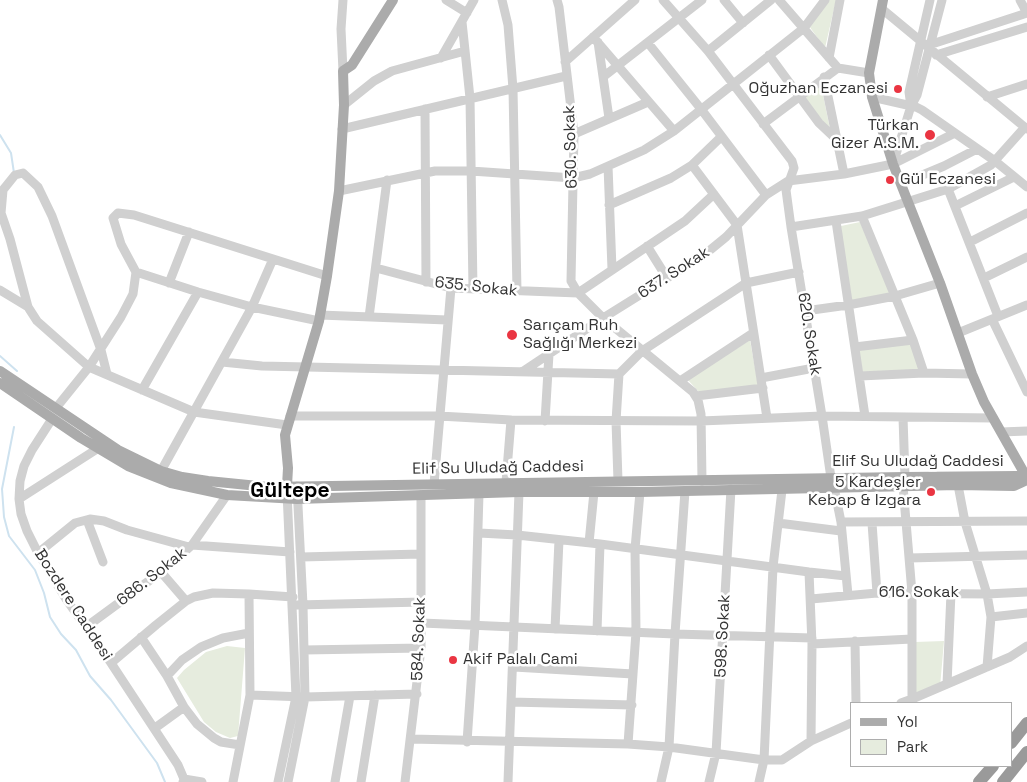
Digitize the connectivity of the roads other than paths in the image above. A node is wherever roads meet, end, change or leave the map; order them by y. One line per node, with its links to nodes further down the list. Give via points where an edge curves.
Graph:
1 (343, 0): 39 (street)
2 (393, 0): 39 (main road, via 352,65)
3 (446, 0): 20 (street)
4 (474, 0): 20 (street)
5 (502, 0): 46 (street, via 508,25)
6 (567, 0): 19 (street)
7 (635, 0): 27 (street)
8 (663, 0): 22 (street)
9 (702, 0): 22 (street)
10 (724, 0): 24 (street)
11 (770, 0): 24 (street)
12 (779, 0): 26 (street)
13 (825, 0): 26 (street)
14 (840, 0): 35 (street)
15 (930, 0): 28 (street)
16 (942, 0): 30 (street)
17 (1020, 0): 21 (street)
18 (883, 2): 28 (street); 40 (main road)
19 (558, 3): 36 (street, 630. Sokak)
20 (467, 13): 23 (street)
21 (1027, 13): 30 (street)
22 (680, 18): 29 (street); 32 (street)
23 (462, 22): 31 (street); 34 (street)
24 (743, 22): 32 (street)
25 (1027, 27): 30 (street)
26 (804, 28): 33 (street); 35 (street)
27 (596, 40): 36 (street); 37 (street); 42 (street)
28 (921, 42): 30 (street); 53 (street, via 909,92)
29 (648, 43): 37 (street); 55 (street)
30 (932, 49): 49 (street); 53 (street)
31 (465, 51): 34 (street); 50 (street)
32 (708, 51): 44 (street)
33 (769, 55): 44 (street); 47 (street)
34 (440, 58): 52 (street, via 392,71)
35 (829, 58): 38 (street)
36 (565, 62): 41 (street, 630. Sokak)
37 (619, 66): 42 (street); 51 (street)
38 (838, 68): 40 (street); 43 (street)
39 (343, 71): 52 (main road)
40 (869, 73): 48 (main road)
41 (566, 76): 46 (street); 62 (street, 630. Sokak)
42 (603, 77): 56 (street)
43 (824, 78): 47 (street); 64 (street)
44 (733, 84): 55 (street); 57 (street)
45 (1027, 84): 49 (street)
46 (513, 88): 50 (street); 72 (street)
47 (799, 96): 57 (street); 64 (street, via 819,123)
48 (872, 97): 53 (street); 67 (main road)
49 (987, 97): 58 (street)
50 (470, 98): 54 (street); 70 (street)
51 (648, 102): 56 (street); 60 (street)
52 (344, 105): 59 (main road)
53 (912, 106): 61 (street); 67 (street)
54 (425, 109): 59 (street); 71 (street)
55 (701, 109): 60 (street); 63 (street)
56 (610, 118): 62 (street)
57 (763, 124): 77 (street, via 792,160 794,168)
58 (1026, 128): 66 (street)
59 (342, 129): 81 (main road)
60 (674, 132): 69 (street)
61 (955, 133): 65 (street); 67 (street)
62 (574, 134): 75 (street, 630. Sokak)
63 (721, 137): 68 (street); 83 (street)
64 (837, 140): 73 (street)
65 (977, 149): 66 (street); 78 (street)
66 (995, 161): 74 (street); 80 (street)
67 (893, 164): 73 (street); 78 (main road)
68 (692, 165): 82 (street); 85 (street, via 667,181)
69 (608, 166): 75 (street); 85 (street)
70 (471, 171): 71 (street); 72 (street); 109 (street)
71 (426, 172): 76 (street); 104 (street)
72 (516, 173): 75 (street); 112 (street)
73 (844, 174): 77 (street)
74 (1014, 177): 79 (street); 86 (street)
75 (573, 178): 113 (street, 630. Sokak, via 571,281)
76 (387, 180): 81 (street); 97 (street)
77 (788, 180): 83 (street, 637. Sokak); 91 (street, 620. Sokak, via 786,190)
78 (901, 184): 84 (main road)
79 (1027, 187)
80 (948, 189): 84 (street); 86 (street)
81 (339, 190): 101 (main road)
82 (714, 194): 90 (street); 94 (street, via 686,221)
83 (766, 195): 90 (street, 637. Sokak)
84 (908, 203): 88 (street); 107 (main road)
85 (609, 205): 98 (street)
86 (955, 206): 93 (street)
87 (1027, 213): 93 (street)
88 (862, 216): 89 (street); 114 (street)
89 (836, 221): 91 (street); 115 (street)
90 (737, 225): 102 (street, 637. Sokak, via 704,255); 106 (street)
91 (791, 227): 100 (street, 620. Sokak)
92 (188, 232): 96 (street); 99 (street, via 118,213 113,218 121,244); 105 (street)
93 (970, 242): 103 (street)
94 (647, 246): 98 (street); 102 (street)
95 (1027, 257): 103 (street)
96 (273, 259): 101 (street); 118 (street)
97 (376, 268): 104 (street, 635. Sokak); 121 (street)
98 (612, 269): 113 (street)
99 (136, 272): 105 (street); 130 (street, via 133,294)
100 (799, 272): 106 (street); 119 (street, 620. Sokak)
101 (327, 276): 122 (main road)
102 (668, 278): 123 (street, 637. Sokak)
103 (984, 278): 124 (street)
104 (426, 282): 108 (street, 635. Sokak)
105 (169, 283): 111 (street)
106 (746, 283): 126 (street); 131 (street)
107 (940, 283): 114 (street); 127 (main road)
108 (450, 288): 109 (street, 635. Sokak); 125 (street)
109 (473, 289): 112 (street, 635. Sokak)
110 (0, 290): 117 (street)
111 (198, 292): 118 (street); 150 (street)
112 (517, 292): 113 (street, 635. Sokak)
113 (578, 293): 123 (street)
114 (895, 296): 115 (street); 128 (street)
115 (848, 305): 119 (street); 129 (street)
116 (1024, 306): 120 (street); 124 (street)
117 (28, 307): 130 (street, via 1,213 3,190 15,175 23,174 38,187 52,216); 135 (street, via 37,321)
118 (252, 307): 122 (street); 133 (street)
119 (805, 311): 136 (street, 620. Sokak)
120 (1027, 315)
121 (369, 317): 122 (street); 125 (street)
122 (319, 318): 134 (main road)
123 (603, 318): 131 (street); 132 (street, 637. Sokak)
124 (995, 318): 127 (street); 151 (street)
125 (447, 320): 137 (street)
126 (753, 333): 146 (street); 147 (street)
127 (958, 333): 144 (main road)
128 (913, 340): 129 (street); 141 (street)
129 (855, 347): 145 (street)
130 (101, 350): 135 (street); 142 (street)
131 (642, 351): 143 (street); 147 (street)
132 (549, 354): 139 (street, 637. Sokak); 140 (street)
133 (222, 362): 134 (street); 154 (street)
134 (306, 366): 137 (street); 164 (main road)
135 (89, 367): 142 (street); 153 (street)
136 (814, 368): 146 (street); 156 (street, 620. Sokak)
137 (443, 370): 139 (street); 155 (street)
138 (0, 371): 153 (main road, Elif Su Uludağ Caddesi)
139 (522, 372): 140 (street)
140 (548, 373): 143 (street); 163 (street)
141 (924, 373): 144 (street); 145 (street)
142 (107, 374): 150 (street)
143 (619, 374): 165 (street)
144 (972, 374): 160 (main road)
145 (860, 376): 157 (street)
146 (761, 378): 149 (street)
147 (680, 381): 152 (street)
148 (0, 382): 161 (main road, Elif Su Uludağ Caddesi)
149 (763, 388): 152 (street); 159 (street)
150 (142, 390): 154 (street)
151 (1027, 392)
152 (696, 396): 166 (street)
153 (56, 408): 170 (main road, Elif Su Uludağ Caddesi, via 118,450)
154 (194, 412): 164 (street); 170 (street)
155 (439, 416): 162 (street); 164 (street); 177 (street)
156 (822, 416): 157 (street); 159 (street); 176 (street, 620. Sokak)
157 (865, 416): 158 (street)
158 (903, 417): 160 (street); 174 (street)
159 (768, 418): 166 (street)
160 (993, 418): 168 (main road)
161 (52, 419): 169 (main road, Elif Su Uludağ Caddesi); 189 (street, Bozdere Caddesi, via 24,466)
162 (510, 420): 163 (street); 175 (street)
163 (545, 420): 165 (street)
164 (288, 421): 179 (main road, via 285,440)
165 (616, 421): 166 (street); 172 (street)
166 (701, 422): 173 (street)
167 (1027, 431): 168 (street)
168 (1001, 432): 171 (main road)
169 (97, 449): 187 (main road, Elif Su Uludağ Caddesi, via 159,480); 189 (street)
170 (161, 471): 179 (main road, Elif Su Uludağ Caddesi, via 208,482)
171 (1027, 479): 174 (main road, Elif Su Uludağ Caddesi, via 1017,476); 178 (main road, Elif Su Uludağ Caddesi, via 1014,486)
172 (618, 481): 173 (main road, Elif Su Uludağ Caddesi); 175 (main road, Elif Su Uludağ Caddesi)
173 (702, 481): 176 (main road, Elif Su Uludağ Caddesi)
174 (904, 481): 176 (main road, Elif Su Uludağ Caddesi); 178 (main road, Elif Su Uludağ Caddesi); 193 (street)
175 (506, 482): 177 (main road, Elif Su Uludağ Caddesi)
176 (833, 482): 181 (main road, Elif Su Uludağ Caddesi); 197 (street, 620. Sokak)
177 (434, 484): 179 (main road, Elif Su Uludağ Caddesi)
178 (958, 485): 194 (street)
179 (292, 486): 190 (street)
180 (732, 490): 181 (main road, Elif Su Uludağ Caddesi); 182 (main road, Elif Su Uludağ Caddesi); 214 (street, 598. Sokak)
181 (782, 490): 195 (street)
182 (684, 491): 185 (main road, Elif Su Uludağ Caddesi); 208 (street)
183 (519, 492): 184 (main road, Elif Su Uludağ Caddesi); 186 (main road, Elif Su Uludağ Caddesi); 199 (street)
184 (594, 492): 185 (main road, Elif Su Uludağ Caddesi); 201 (street)
185 (640, 492): 204 (street)
186 (479, 494): 188 (main road, Elif Su Uludağ Caddesi); 198 (street)
187 (227, 495): 190 (main road, Elif Su Uludağ Caddesi); 203 (street, 686. Sokak)
188 (421, 495): 190 (main road, Elif Su Uludağ Caddesi); 207 (street, 584. Sokak)
189 (19, 499): 206 (street, Bozdere Caddesi, via 21,514)
190 (292, 499): 205 (street); 210 (street)
191 (87, 520): 203 (street, via 104,521); 206 (street, via 75,522); 213 (street)
192 (1027, 521): 194 (street)
193 (906, 522): 194 (street); 196 (street); 212 (street)
194 (965, 522): 211 (street)
195 (778, 523): 197 (street); 215 (street)
196 (872, 523): 197 (street); 221 (street)
197 (841, 526): 218 (street, 620. Sokak)
198 (479, 533): 199 (street); 233 (street)
199 (517, 535): 200 (street); 234 (street)
200 (559, 540): 201 (street); 236 (street)
201 (589, 543): 202 (street)
202 (600, 544): 204 (street); 237 (street)
203 (191, 546): 205 (street); 216 (street, 686. Sokak)
204 (635, 549): 208 (street); 238 (street)
205 (290, 552): 228 (street)
206 (38, 553): 235 (street, Bozdere Caddesi)
207 (421, 554): 210 (street); 229 (street, 584. Sokak)
208 (680, 555): 214 (street); 240 (street)
209 (1027, 555): 211 (street)
210 (301, 557): 228 (street)
211 (976, 557): 212 (street); 224 (street)
212 (909, 558): 219 (street)
213 (104, 562)
214 (726, 562): 215 (street); 241 (street, 598. Sokak)
215 (773, 567): 217 (street); 242 (street)
216 (161, 572): 227 (street); 235 (street, 686. Sokak)
217 (809, 572): 218 (street); 226 (street)
218 (846, 576): 225 (street, 620. Sokak)
219 (912, 592): 221 (street, 616. Sokak); 222 (street, 616. Sokak); 244 (street)
220 (1027, 592): 224 (street, 616. Sokak)
221 (877, 593): 225 (street, 616. Sokak)
222 (951, 593): 224 (street, 616. Sokak); 255 (street)
223 (248, 594): 227 (street, via 206,594); 228 (street); 239 (street)
224 (987, 594): 231 (street)
225 (848, 595): 226 (street, 616. Sokak)
226 (811, 599): 245 (street)
227 (186, 601): 243 (street)
228 (296, 602): 229 (street); 249 (street); 261 (street)
229 (422, 602): 232 (street, 584. Sokak)
230 (1027, 613): 231 (street)
231 (991, 617): 252 (street)
232 (422, 623): 233 (street); 248 (street, 584. Sokak)
233 (475, 625): 234 (street); 272 (street)
234 (515, 626): 236 (street); 251 (street)
235 (86, 627): 250 (street, Bozdere Caddesi)
236 (555, 629): 237 (street)
237 (597, 631): 238 (street)
238 (636, 632): 240 (street); 253 (street)
239 (249, 633): 254 (street, via 201,647); 256 (street)
240 (675, 634): 241 (street); 277 (street)
241 (723, 635): 242 (street); 279 (street, 598. Sokak)
242 (771, 636): 245 (street); 280 (street)
243 (141, 638): 250 (street); 254 (street)
244 (912, 639): 246 (street); 259 (street)
245 (812, 641): 246 (street); 271 (street)
246 (855, 641): 263 (street)
247 (1027, 646): 252 (street, via 1010,658)
248 (422, 648): 249 (street); 257 (street, 584. Sokak)
249 (304, 650): 261 (street)
250 (112, 663): 269 (street, Bozdere Caddesi)
251 (514, 667): 253 (street); 262 (street)
252 (987, 667): 255 (street)
253 (633, 674): 265 (street)
254 (167, 676): 266 (street)
255 (947, 684): 259 (street)
256 (250, 694): 261 (street); 276 (street)
257 (417, 694): 258 (street); 270 (street, 584. Sokak)
258 (375, 695): 260 (street); 288 (street)
259 (912, 695): 264 (street)
260 (350, 696): 261 (street); 287 (street)
261 (301, 697): 285 (street); 286 (street)
262 (511, 702): 265 (street); 273 (street)
263 (856, 702)
264 (902, 702)
265 (632, 705): 275 (street)
266 (184, 707): 269 (street); 276 (street, via 214,738)
267 (1027, 723): 274 (highway)
268 (850, 724): 271 (street)
269 (155, 728): 282 (street, Bozdere Caddesi, via 178,764)
270 (411, 739): 272 (street); 289 (street, 584. Sokak)
271 (812, 741): 280 (street, via 782,760)
272 (466, 742): 273 (street)
273 (509, 742): 275 (street); 290 (street)
274 (1012, 742)
275 (628, 744): 277 (street)
276 (240, 745): 284 (street)
277 (669, 747): 279 (street); 291 (street)
278 (1027, 752): 295 (highway)
279 (716, 753): 280 (street); 292 (street, 598. Sokak)
280 (764, 760): 293 (street)
281 (991, 767): 294 (highway)
282 (183, 780): 283 (street)
283 (202, 782)
284 (233, 782)
285 (278, 782)
286 (288, 782)
287 (335, 782)
288 (361, 782)
289 (405, 782)
290 (508, 782)
291 (661, 782)
292 (709, 782)
293 (759, 782)
294 (980, 782)
295 (1003, 782)

